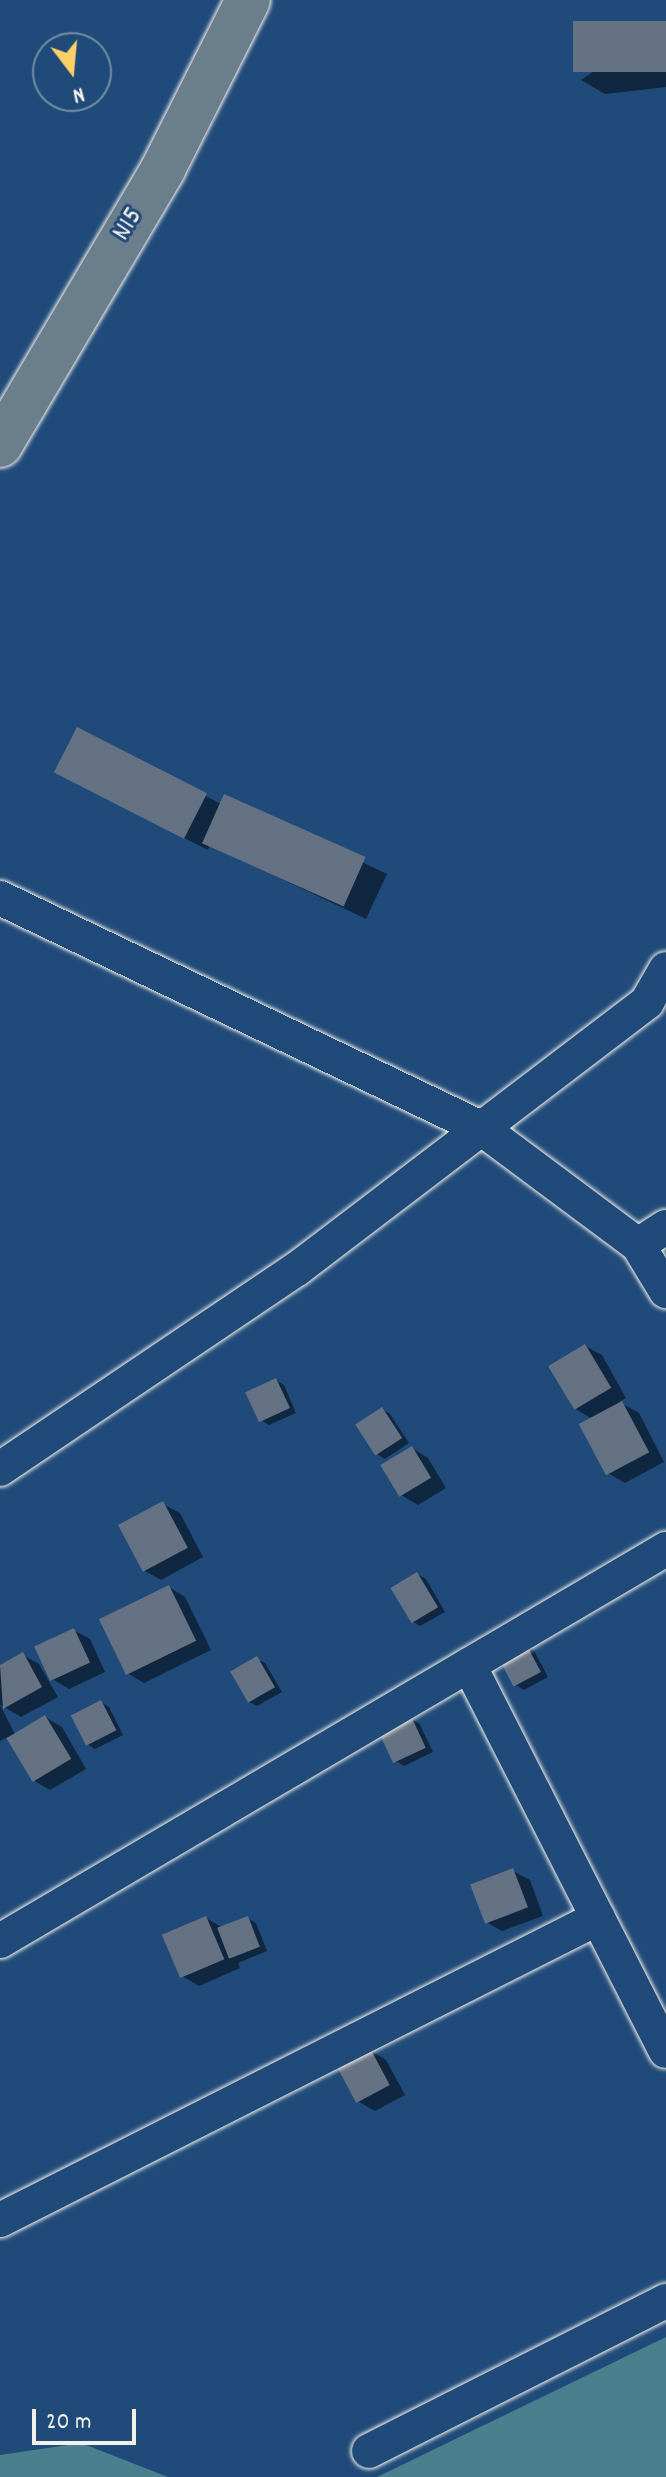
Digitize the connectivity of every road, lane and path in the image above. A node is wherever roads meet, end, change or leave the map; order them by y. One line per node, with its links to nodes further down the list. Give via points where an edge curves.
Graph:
1 (248, 0): 2 (main road, N15, via 163,169)
2 (0, 445)
3 (0, 898): 5 (street)
4 (666, 969): 5 (street, via 647,1002)
5 (481, 1128): 6 (street); 8 (street, via 297,1269)
6 (652, 1236): 7 (street)
7 (666, 1291)
8 (0, 1469)
9 (666, 1549): 10 (street)
10 (469, 1665): 11 (street); 12 (street)
11 (598, 1918): 13 (street); 14 (street)
12 (0, 1941)
13 (666, 2051)
14 (0, 2220)
15 (666, 2301): 16 (street)
16 (369, 2451)

